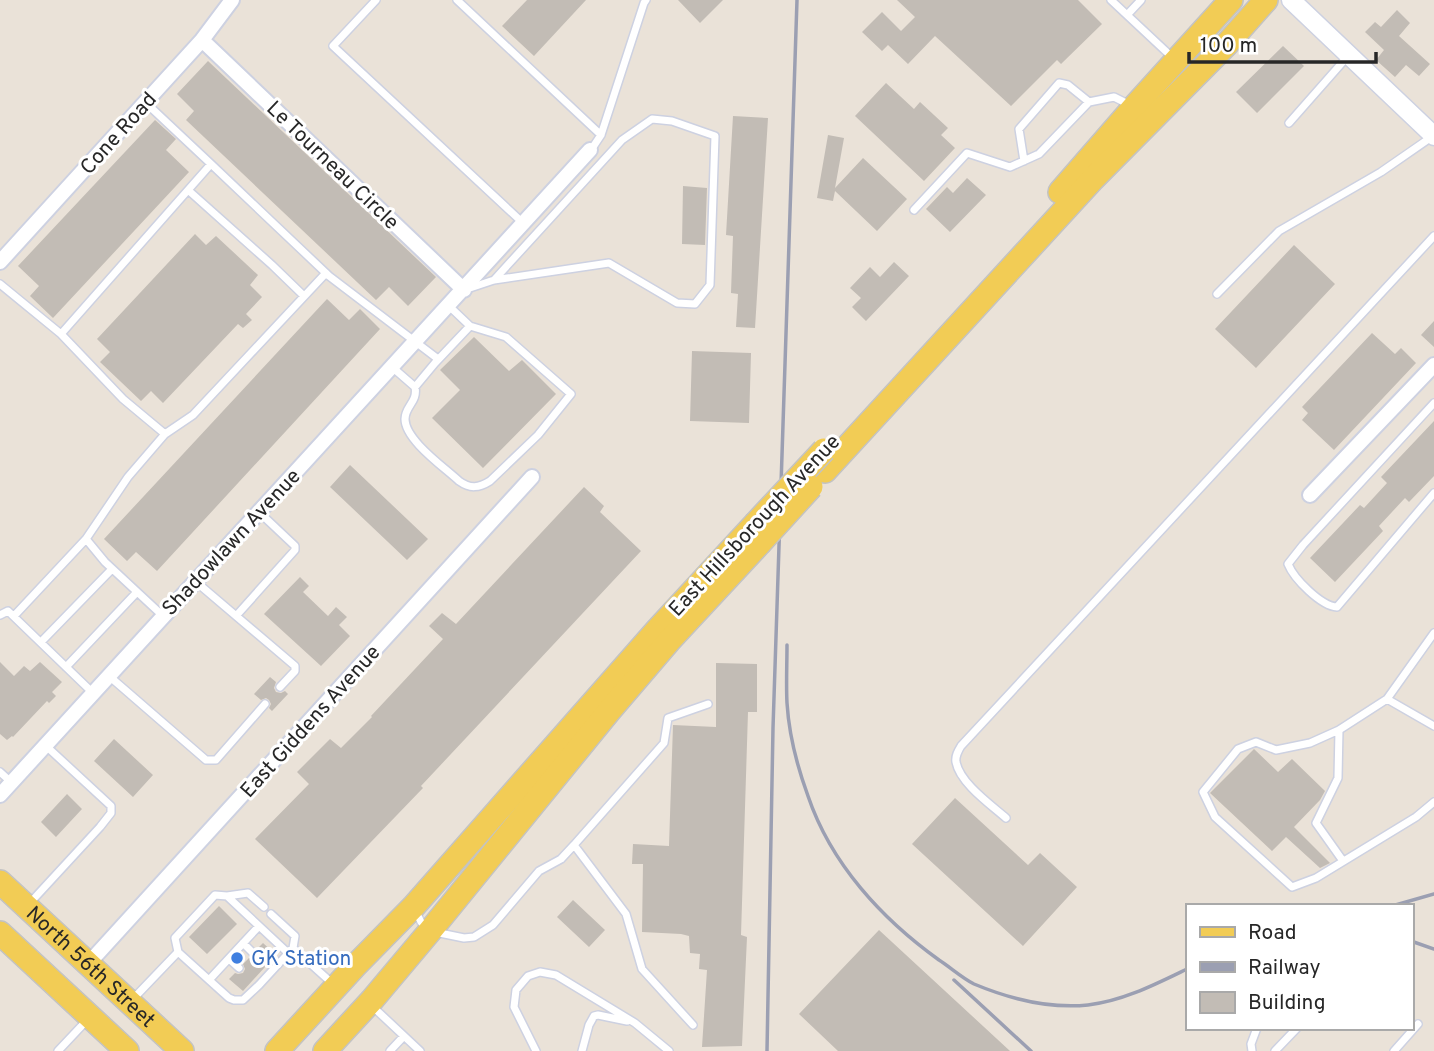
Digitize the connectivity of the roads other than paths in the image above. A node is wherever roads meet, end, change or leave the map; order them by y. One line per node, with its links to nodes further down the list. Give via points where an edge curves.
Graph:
1 (232, 0): 11 (street, Cone Road)
2 (376, 0): 25 (lane, via 333,46)
3 (457, 0): 18 (lane)
4 (646, 0): 18 (lane)
5 (1111, 0): 10 (lane)
6 (1141, 0): 10 (lane)
7 (1231, 0): 13 (main road, East Hillsborough Avenue)
8 (1266, 0): 44 (main road, East Hillsborough Avenue)
9 (1290, 0): 12 (street)
10 (1127, 15): 13 (lane)
11 (202, 40): 14 (street, Cone Road); 31 (street, Le Tourneau Circle)
12 (1349, 55): 17 (lane); 19 (street)
13 (1176, 61): 16 (main road, East Hillsborough Avenue)
14 (145, 102): 22 (lane); 27 (street, Cone Road)
15 (1088, 102): 16 (lane, via 1114,97); 21 (lane, via 1039,154); 21 (lane, via 1059,83 1019,129)
16 (1134, 107): 44 (main road, East Hillsborough Avenue)
17 (1289, 123)
18 (601, 135): 20 (lane)
19 (1434, 136): 32 (lane, via 1279,231)
20 (590, 150): 25 (street, Shadowlawn Avenue)
21 (1024, 161): 24 (lane, via 1010,167 967,153)
22 (211, 164): 23 (lane); 28 (lane)
23 (188, 190): 33 (lane); 36 (lane)
24 (914, 210)
25 (523, 224): 31 (street, Shadowlawn Avenue)
26 (1434, 236): 74 (lane, via 961,746 956,755 960,773)
27 (0, 262)
28 (326, 273): 33 (lane); 37 (lane)
29 (494, 280): 29 (lane, via 609,263 677,303 695,304 709,285 715,136 652,119 622,141); 31 (lane)
30 (0, 284): 36 (lane)
31 (464, 290): 34 (street, Shadowlawn Avenue)
32 (1217, 294)
33 (304, 296): 43 (lane, via 193,415)
34 (449, 306): 35 (lane); 37 (street, Shadowlawn Avenue)
35 (470, 326): 38 (lane); 41 (lane, via 506,337 571,394 549,423 490,481 468,487 410,435 405,418 416,396)
36 (61, 334): 43 (lane)
37 (415, 342): 38 (lane); 40 (street, Shadowlawn Avenue)
38 (438, 359): 41 (lane)
39 (1434, 365): 47 (street)
40 (392, 367): 41 (lane); 48 (street, Shadowlawn Avenue)
41 (415, 387)
42 (1434, 403): 46 (lane, via 1303,545 1288,564 1292,573 1324,603 1337,607)
43 (164, 434): 50 (lane)
44 (825, 460): 49 (main road, East Hillsborough Avenue, bridge)
45 (532, 477): 91 (street, East Giddens Avenue)
46 (1434, 494)
47 (1310, 495)
48 (258, 511): 52 (street, Shadowlawn Avenue); 57 (lane, via 295,550)
49 (757, 534): 79 (main road, East Hillsborough Avenue, via 657,630); 84 (main road, East Hillsborough Avenue)
50 (86, 539): 51 (lane); 56 (lane)
51 (112, 569): 53 (lane); 59 (lane)
52 (195, 581): 55 (street, Shadowlawn Avenue); 57 (lane)
53 (137, 592): 55 (lane); 60 (lane)
54 (0, 615): 56 (lane, via 8,611)
55 (163, 616): 61 (street, Shadowlawn Avenue)
56 (14, 617): 59 (lane)
57 (236, 617): 62 (lane, via 295,666)
58 (1434, 633): 64 (lane)
59 (41, 642): 60 (lane)
60 (66, 667): 63 (lane)
61 (109, 676): 63 (street, Shadowlawn Avenue); 65 (lane, via 206,760 216,760)
62 (280, 687)
63 (93, 693): 69 (street, Shadowlawn Avenue)
64 (1387, 699): 67 (lane); 68 (lane)
65 (265, 704)
66 (708, 704): 75 (lane, via 668,718 664,743)
67 (1434, 726)
68 (1339, 730): 76 (lane, via 1338,778 1316,822); 76 (lane, via 1310,743 1276,750 1256,742 1238,749 1203,792 1215,817 1292,887)
69 (45, 745): 71 (street, Shadowlawn Avenue); 80 (lane, via 111,806 111,813)
70 (0, 772): 71 (lane)
71 (11, 782): 72 (street, Shadowlawn Avenue)
72 (0, 795)
73 (1434, 802): 76 (lane)
74 (1006, 818)
75 (574, 845): 84 (lane, via 539,871 493,925 474,937); 100 (lane, via 626,914 642,969)
76 (1343, 861)
77 (0, 882): 80 (main road, North 56th Street)
78 (227, 896): 81 (lane, via 248,893); 83 (lane); 88 (lane, via 215,895 175,938)
79 (414, 906): 84 (lane); 94 (main road, East Hillsborough Avenue)
80 (26, 907): 91 (main road, North 56th Street)
81 (264, 907)
82 (271, 914): 87 (lane, via 295,936)
83 (259, 926): 86 (lane); 87 (lane)
84 (430, 931): 96 (main road, East Hillsborough Avenue)
85 (0, 933): 97 (main road, North 56th Street)
86 (243, 943): 89 (lane); 90 (lane)
87 (290, 950): 93 (lane, via 247,998 229,998); 94 (lane)
88 (178, 952): 93 (lane); 95 (lane)
89 (254, 953)
90 (229, 959): 92 (lane); 93 (lane)
91 (88, 964): 95 (main road, North 56th Street)
92 (239, 968)
93 (209, 980)
94 (336, 987): 107 (main road, East Hillsborough Avenue)
95 (129, 1003): 108 (main road, North 56th Street)
96 (369, 1003): 105 (lane); 110 (main road, East Hillsborough Avenue)
97 (90, 1017): 106 (main road, North 56th Street); 109 (lane)
98 (635, 1023): 113 (lane, via 556,975 540,972 528,976 516,990 514,1007); 114 (lane, via 593,1016); 115 (lane)
99 (1418, 1024): 104 (lane)
100 (693, 1025)
101 (1256, 1030): 116 (lane)
102 (1295, 1030): 117 (lane)
103 (1413, 1030): 118 (lane)
104 (1413, 1030)
105 (404, 1036): 111 (lane); 112 (lane)
106 (117, 1044)
107 (276, 1048)
108 (182, 1049)
109 (58, 1051)
110 (325, 1051)
111 (390, 1051)
112 (420, 1051)
113 (536, 1051)
114 (582, 1051)
115 (669, 1051)
116 (1252, 1051)
117 (1275, 1051)
118 (1394, 1051)

